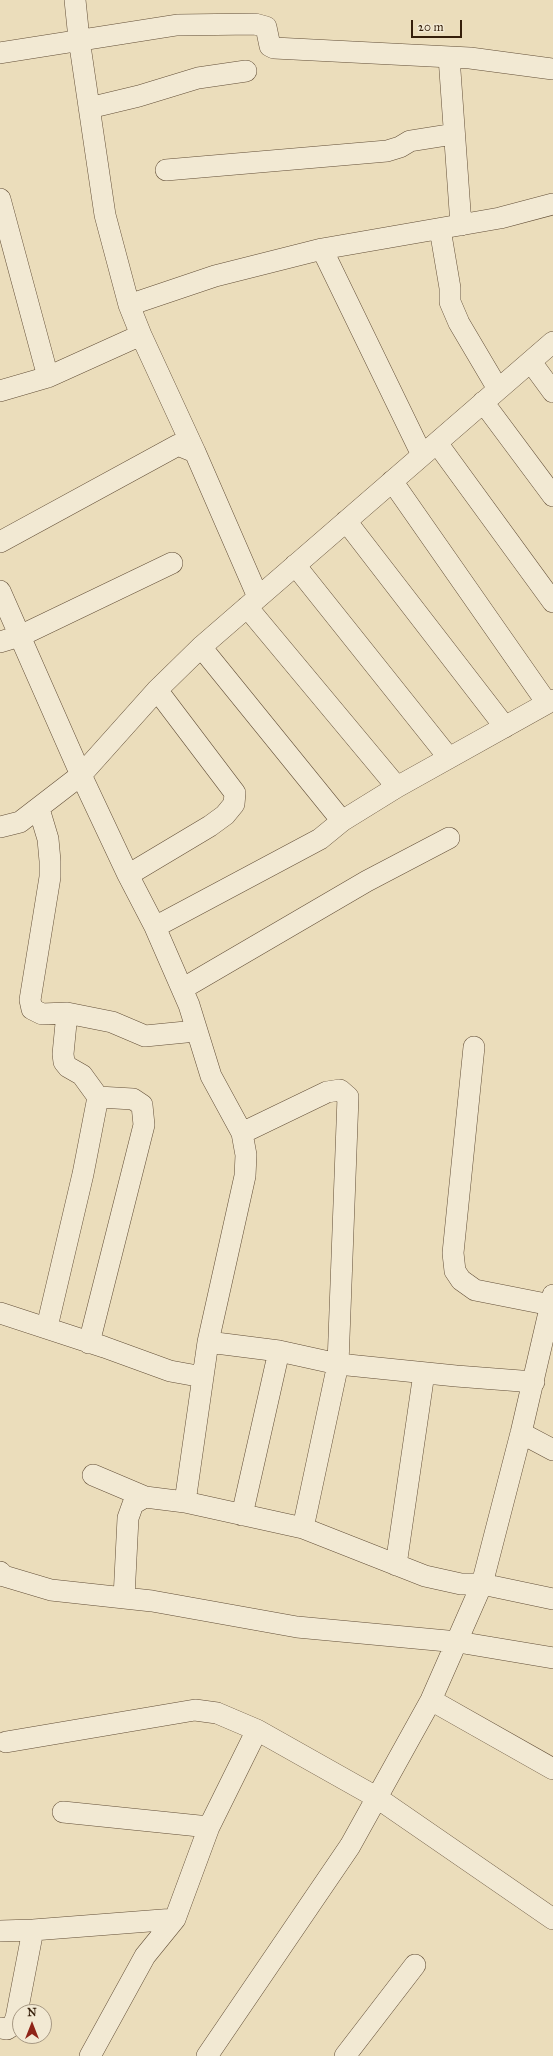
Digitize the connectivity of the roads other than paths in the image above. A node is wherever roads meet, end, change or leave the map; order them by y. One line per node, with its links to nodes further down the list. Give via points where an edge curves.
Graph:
1 (75, 0): 2 (street)
2 (79, 39): 3 (street); 4 (street, via 177,25 261,24 266,27 270,46 274,48); 7 (street)
3 (0, 53)
4 (449, 57): 5 (street); 8 (street)
5 (553, 69)
6 (246, 72): 7 (street, via 198,78)
7 (89, 108): 15 (street, via 105,215)
8 (454, 134): 9 (street, via 410,141 387,151); 12 (street)
9 (166, 170)
10 (0, 200): 19 (street)
11 (551, 207): 12 (street)
12 (461, 225): 13 (street)
13 (440, 229): 14 (street); 22 (street, via 450,302)
14 (322, 248): 15 (street, via 215,276); 23 (street)
15 (129, 305): 16 (street)
16 (141, 335): 19 (street); 24 (street)
17 (553, 342): 18 (street)
18 (531, 362): 21 (street); 22 (street)
19 (48, 377): 20 (street)
20 (0, 391)
21 (553, 392)
22 (491, 396): 23 (street); 26 (street)
23 (429, 449): 25 (street); 33 (street)
24 (195, 452): 28 (street, via 178,445); 32 (street)
25 (392, 481): 27 (street); 37 (street)
26 (553, 496)
27 (346, 521): 30 (street); 38 (street)
28 (0, 542)
29 (172, 563): 34 (street)
30 (295, 565): 32 (street); 39 (street)
31 (0, 590): 34 (street)
32 (252, 602): 35 (street); 41 (street)
33 (553, 602)
34 (10, 639): 40 (street)
35 (201, 647): 36 (street); 43 (street)
36 (157, 690): 40 (street); 46 (street, via 235,793 234,804 225,816)
37 (550, 702): 38 (street)
38 (506, 727): 39 (street)
39 (449, 758): 41 (street)
40 (81, 775): 42 (street); 46 (street)
41 (397, 787): 43 (street)
42 (39, 809): 44 (street, via 20,822); 49 (street, via 48,839 50,877 30,1000 32,1009 42,1014)
43 (342, 820): 47 (street, via 320,839)
44 (0, 827)
45 (449, 838): 48 (street, via 367,881)
46 (128, 875): 47 (street)
47 (155, 927): 48 (street)
48 (182, 989): 50 (street)
49 (67, 1013): 50 (street, via 112,1022 146,1036); 52 (street, via 64,1062 82,1075)
50 (196, 1031): 53 (street, via 211,1076)
51 (474, 1048): 54 (street, via 453,1253 455,1271 461,1280 475,1290)
52 (98, 1096): 56 (street, via 83,1174); 59 (street, via 133,1099 142,1105 144,1125)
53 (242, 1133): 58 (street, via 246,1155 245,1176); 61 (street, via 327,1092 340,1090 348,1096)
54 (552, 1300): 57 (street)
55 (0, 1313): 56 (street)
56 (47, 1327): 59 (street)
57 (549, 1333): 64 (street)
58 (208, 1342): 60 (street); 63 (street)
59 (89, 1343): 63 (street, via 170,1371)
60 (280, 1351): 61 (street); 70 (street)
61 (338, 1364): 62 (street); 71 (street)
62 (424, 1373): 64 (street); 72 (street)
63 (203, 1377): 69 (street)
64 (534, 1382): 65 (street)
65 (521, 1433): 66 (street); 74 (street)
66 (553, 1450)
67 (93, 1475): 68 (street)
68 (145, 1497): 69 (street); 75 (street, via 133,1504 128,1518)
69 (185, 1502): 70 (street)
70 (242, 1515): 71 (street)
71 (303, 1528): 72 (street)
72 (396, 1564): 74 (street, via 425,1576 462,1584)
73 (0, 1572): 75 (street, via 4,1576 51,1590)
74 (482, 1584): 76 (street); 77 (street)
75 (124, 1598): 77 (street, via 297,1627)
76 (553, 1599)
77 (458, 1642): 78 (street); 79 (street)
78 (553, 1658)
79 (432, 1700): 82 (street); 83 (street)
80 (257, 1730): 81 (street, via 217,1713 195,1710); 83 (street); 85 (street)
81 (6, 1742)
82 (553, 1769)
83 (376, 1797): 87 (street); 93 (street, via 350,1846)
84 (63, 1812): 85 (street)
85 (209, 1827): 86 (street)
86 (176, 1919): 88 (street); 92 (street, via 146,1956)
87 (553, 1919)
88 (33, 1930): 89 (street); 91 (street, via 16,2018 13,2025 7,2029)
89 (0, 1931)
90 (416, 1965): 94 (street)
91 (0, 2028)
92 (90, 2056)
93 (207, 2056)
94 (345, 2056)

